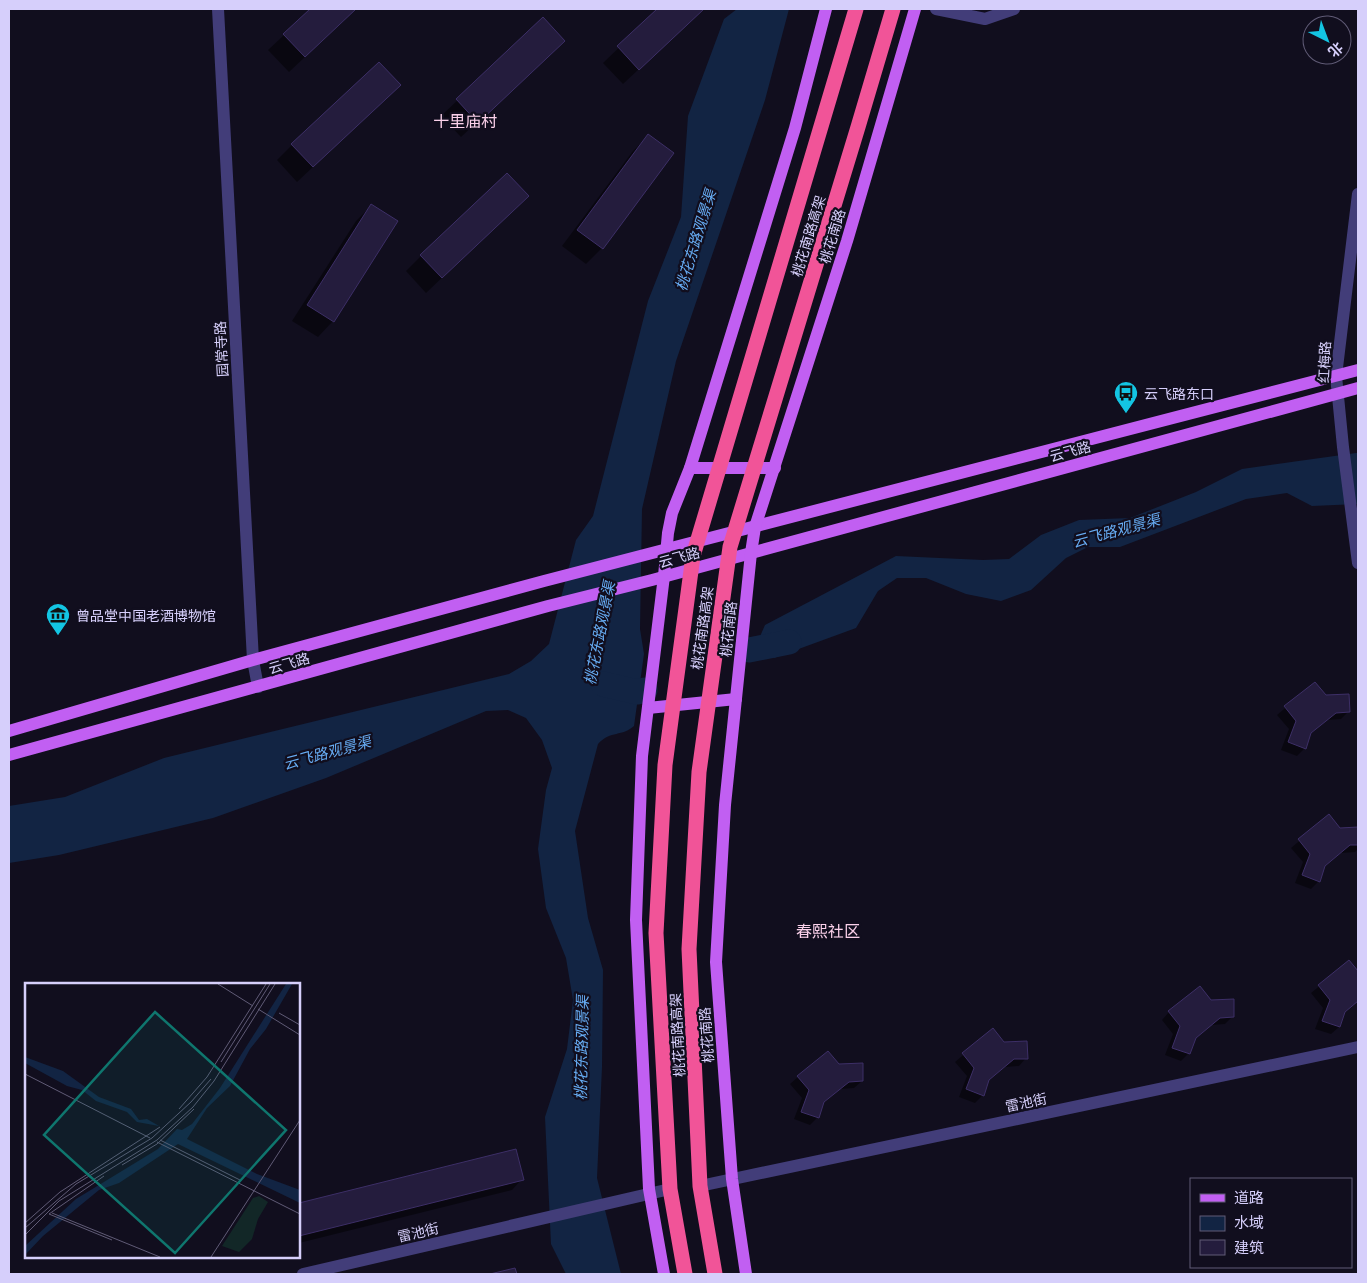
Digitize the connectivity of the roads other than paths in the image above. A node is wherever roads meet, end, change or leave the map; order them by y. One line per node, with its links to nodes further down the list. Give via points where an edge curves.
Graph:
1 (218, 9): 20 (street, 园常寺路)
2 (826, 9): 13 (main road, via 795,128)
3 (856, 9): 29 (highway, 桃花南路高架, bridge, via 693,556 665,764 656,933)
4 (893, 9): 28 (highway, 桃花南路高架, bridge, via 730,547 699,772 689,949)
5 (915, 9): 14 (main road, 桃花南路, via 847,241)
6 (936, 9): 7 (street, via 985,18)
7 (1014, 9)
8 (1358, 194): 10 (street, 红梅路)
9 (1358, 370): 10 (main road, 云飞路)
10 (1336, 376): 12 (street, 红梅路); 15 (main road, 云飞路)
11 (1358, 388): 12 (main road, 云飞路)
12 (1338, 394): 17 (main road, 云飞路); 18 (street, 红梅路)
13 (690, 468): 14 (main road); 16 (main road)
14 (775, 468): 15 (main road, 桃花南路)
15 (755, 527): 16 (main road, 云飞路); 17 (main road, 桃花南路)
16 (660, 552): 19 (main road); 20 (main road, 云飞路)
17 (751, 553): 19 (main road, 云飞路); 22 (main road, 桃花南路)
18 (1358, 563)
19 (658, 578): 21 (main road, 云飞路); 23 (main road)
20 (253, 660): 21 (street, 园常寺路); 24 (main road, 云飞路)
21 (258, 688): 25 (main road, 云飞路)
22 (736, 699): 23 (main road); 27 (main road, 桃花南路, via 725,805 716,962)
23 (648, 708): 30 (main road, via 642,756 636,920)
24 (9, 731)
25 (9, 755)
26 (1358, 1047): 27 (street, 雷池街)
27 (732, 1179): 28 (street, 雷池街); 35 (main road, 桃花南路)
28 (700, 1186): 34 (highway, 桃花南路高架, bridge)
29 (670, 1189): 30 (street, 雷池街); 33 (highway, 桃花南路高架, bridge)
30 (650, 1193): 31 (street, 雷池街); 32 (main road)
31 (303, 1274)
32 (664, 1274)
33 (685, 1274)
34 (715, 1274)
35 (746, 1274)

